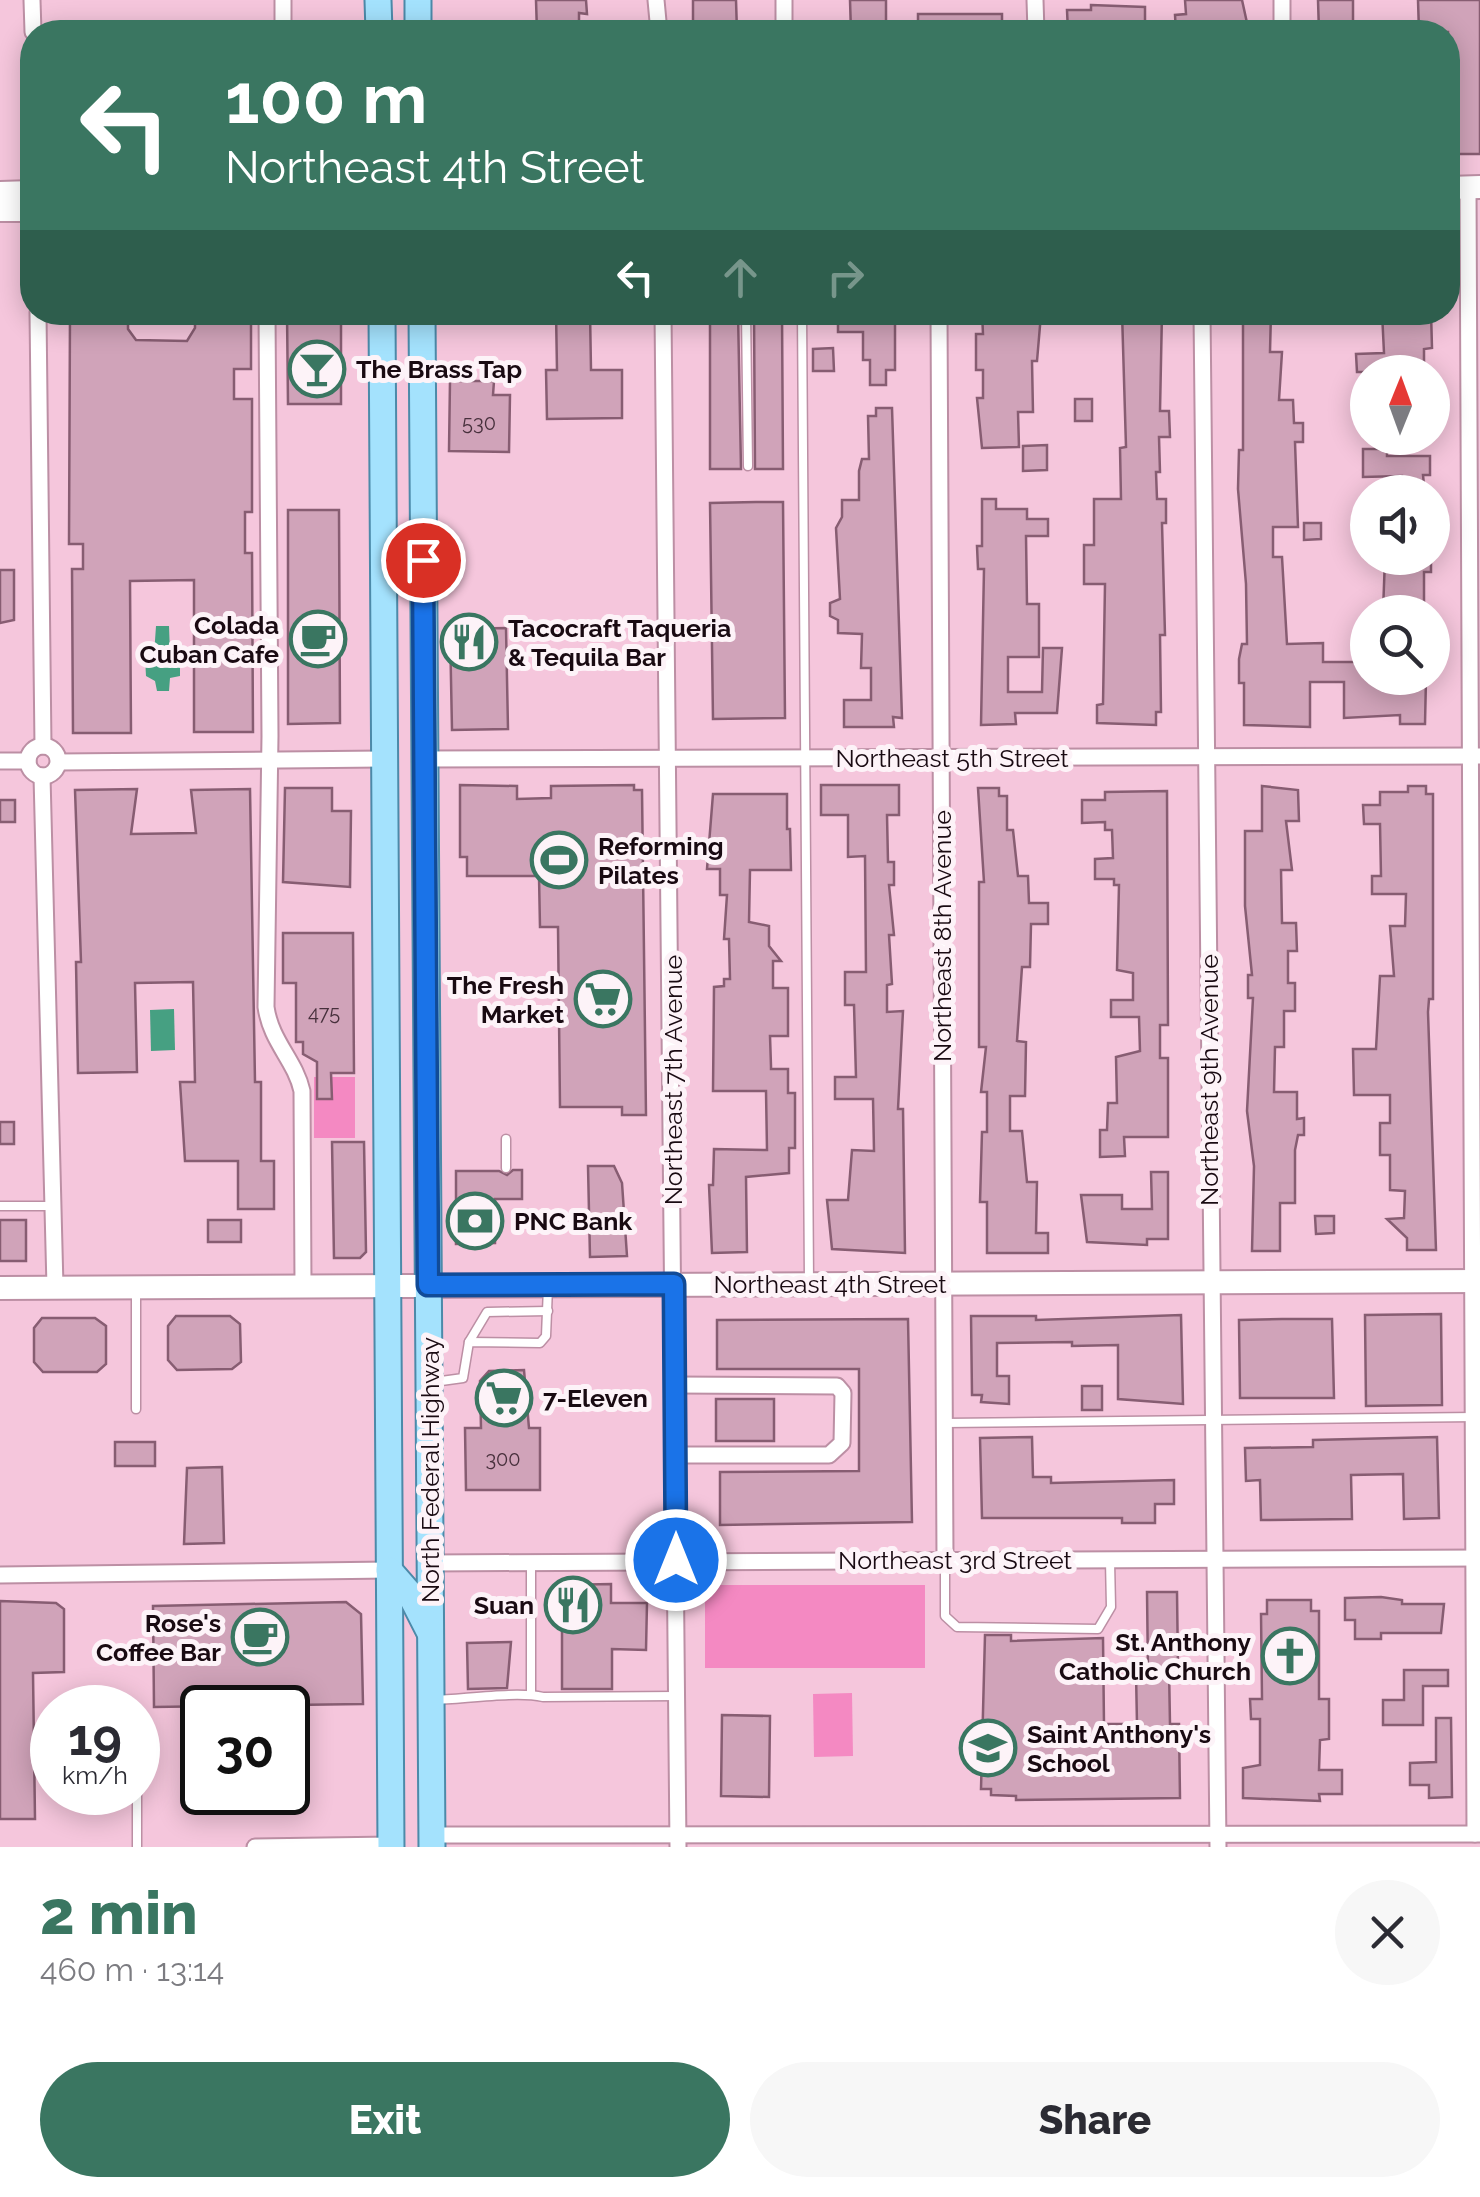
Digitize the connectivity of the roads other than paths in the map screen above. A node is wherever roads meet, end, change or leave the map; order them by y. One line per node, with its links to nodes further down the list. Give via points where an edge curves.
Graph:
1 (1465, 188): 15 (street)
2 (38, 325): 13 (street)
3 (267, 325): 18 (street)
4 (382, 325): 12 (main road, North Federal Highway)
5 (422, 325): 19 (main road, North Federal Highway)
6 (664, 325): 17 (street, Northeast 7th Avenue)
7 (746, 325): 11 (lane)
8 (802, 325): 20 (lane)
9 (940, 325): 21 (street, Northeast 8th Avenue)
10 (1202, 325): 14 (street, Northeast 9th Avenue)
11 (748, 466)
12 (383, 700): 16 (main road, North Federal Highway); 19 (main road, via 402,737)
13 (43, 746): 22 (street); 24 (street)
14 (1206, 756): 15 (street, Northeast 5th Street); 21 (street, Northeast 5th Street); 32 (street, Northeast 9th Avenue)
15 (1476, 756): 31 (street)
16 (383, 758): 18 (street); 26 (main road, via 407,779); 37 (main road, North Federal Highway)
17 (670, 758): 19 (street, Northeast 5th Street); 20 (street, Northeast 5th Street); 33 (street, Northeast 7th Avenue)
18 (270, 759): 24 (street); 36 (street, via 266,1007 275,1044 302,1091)
19 (424, 759): 26 (main road, North Federal Highway)
20 (806, 759): 21 (street, Northeast 5th Street); 34 (lane)
21 (941, 759): 35 (street, Northeast 8th Avenue)
22 (28, 760): 23 (street); 25 (street)
23 (0, 761)
24 (59, 762): 25 (street)
25 (42, 776): 30 (street)
26 (424, 808): 38 (main road, North Federal Highway)
27 (506, 1139): 28 (lane)
28 (506, 1168)
29 (0, 1206): 30 (lane)
30 (54, 1206): 41 (street)
31 (1476, 1280): 32 (street, Northeast 4th Street); 49 (street)
32 (1210, 1282): 35 (street, Northeast 4th Street); 48 (street, Northeast 9th Avenue)
33 (674, 1284): 34 (street, Northeast 4th Street); 40 (street, Northeast 4th Street); 46 (street, Northeast 7th Avenue)
34 (810, 1284): 35 (street, Northeast 4th Street)
35 (945, 1284): 50 (street, Northeast 8th Avenue)
36 (303, 1285): 37 (street, Northeast 4th Street); 39 (street, Northeast 4th Street)
37 (386, 1285): 38 (street, Northeast 4th Street); 59 (main road, North Federal Highway)
38 (428, 1285): 40 (street, Northeast 4th Street); 45 (main road, North Federal Highway)
39 (136, 1286): 41 (street, Northeast 4th Street); 47 (lane)
40 (548, 1286): 43 (lane)
41 (55, 1287): 42 (street, Northeast 4th Street)
42 (0, 1288)
43 (548, 1311): 44 (lane, via 487,1312); 44 (lane, via 540,1344)
44 (469, 1342): 45 (lane, via 462,1378)
45 (429, 1382): 57 (main road, North Federal Highway)
46 (675, 1386): 51 (street, Northeast 7th Avenue); 51 (street, via 837,1386 843,1393 842,1443 829,1454)
47 (136, 1409)
48 (1212, 1417): 49 (lane); 50 (lane); 52 (street, Northeast 9th Avenue)
49 (1476, 1417): 53 (street)
50 (945, 1423): 56 (street, Northeast 8th Avenue)
51 (676, 1454): 55 (street, Northeast 7th Avenue)
52 (1213, 1558): 53 (street, Northeast 3rd Street); 54 (street, Northeast 3rd Street); 75 (street, Northeast 9th Avenue)
53 (1476, 1558): 65 (street)
54 (1110, 1559): 56 (street, Northeast 3rd Street); 56 (lane, via 1111,1607 1098,1629 957,1626 946,1616)
55 (676, 1560): 56 (street, Northeast 3rd Street); 58 (street, Northeast 3rd Street); 66 (street, Northeast 7th Avenue)
56 (945, 1560)
57 (430, 1562): 58 (street, Northeast 3rd Street); 63 (main road, North Federal Highway)
58 (531, 1562): 61 (lane)
59 (389, 1570): 60 (street); 63 (main road); 76 (main road, North Federal Highway)
60 (0, 1575)
61 (531, 1612): 62 (lane); 64 (lane)
62 (477, 1614)
63 (431, 1635): 67 (main road, North Federal Highway)
64 (530, 1692): 66 (lane); 67 (lane)
65 (1477, 1694): 69 (street)
66 (677, 1696): 72 (street, Northeast 7th Avenue)
67 (432, 1700): 70 (main road, North Federal Highway)
68 (137, 1815): 77 (lane)
69 (1478, 1834): 75 (street)
70 (432, 1841): 71 (street)
71 (537, 1842): 72 (street)
72 (678, 1842): 73 (street)
73 (779, 1842): 74 (street)
74 (948, 1842): 75 (street)
75 (1218, 1842)
76 (391, 1846): 78 (street)
77 (137, 1847)
78 (255, 1847)

